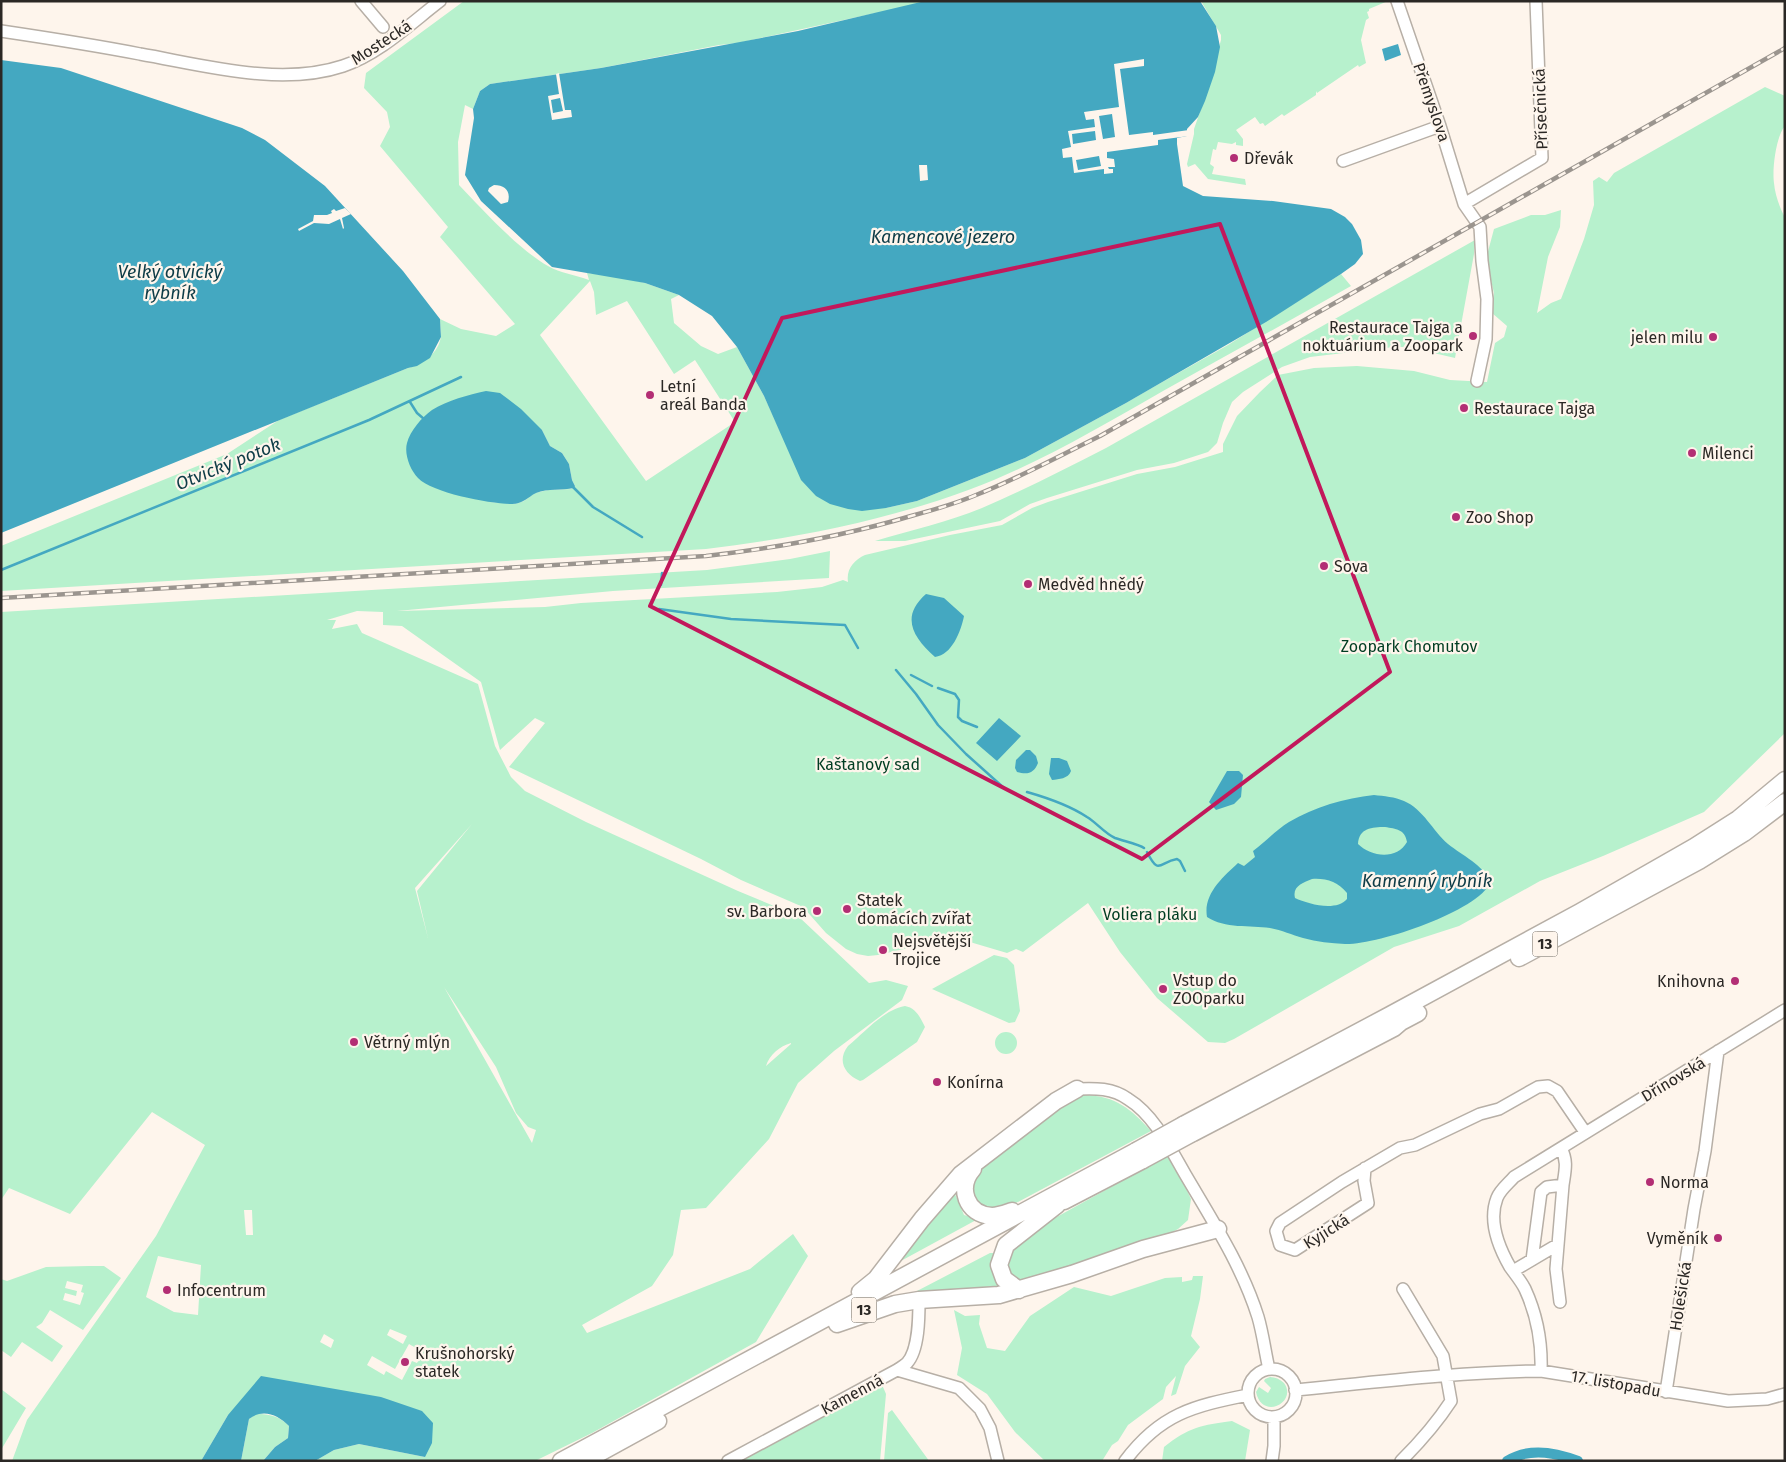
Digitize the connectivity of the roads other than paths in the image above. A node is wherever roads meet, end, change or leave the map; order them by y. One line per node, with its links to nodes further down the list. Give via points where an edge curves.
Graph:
1 (361, 1): 5 (street)
2 (440, 1): 6 (street, Mostecká, via 364,56 318,73 299,75 254,73)
3 (1397, 1): 7 (street, Přemyslova)
4 (1536, 1): 9 (street, Přísečnická, via 1542,158)
5 (383, 27)
6 (1, 31)
7 (1440, 126): 8 (street); 9 (street, Přemyslova)
8 (1343, 161)
9 (1464, 204): 10 (street, Přemyslova, via 1480,227 1488,299 1486,339)
10 (1477, 381)
11 (1785, 780): 16 (highway, 13, via 1738,819 1694,848)
12 (1785, 802): 16 (highway, 13, via 1698,862 1394,1028)
13 (1785, 1010): 14 (street, Dřínovská)
14 (1718, 1051): 17 (street, Dřínovská); 39 (street, Holešická)
15 (1077, 1090): 20 (highway, via 1056,1101); 25 (street, via 1116,1092 1140,1109 1152,1121)
16 (1187, 1129): 19 (highway, 13, bridge)
17 (1586, 1132): 18 (street, Dřínovská); 21 (street, Kyjická, via 1557,1091 1548,1086 1538,1087 1499,1109 1480,1114 1415,1145 1400,1148)
18 (1556, 1151): 22 (street, via 1566,1156); 28 (street, Dřínovská, via 1514,1177 1498,1196 1493,1216 1497,1240)
19 (1139, 1155): 23 (highway, 13); 24 (highway, 13)
20 (983, 1158): 24 (highway, via 968,1174 964,1185 967,1202 972,1208 992,1216); 33 (highway, via 947,1189 876,1279)
21 (1365, 1168): 21 (street, Kyjická, via 1280,1223 1276,1231 1280,1245 1295,1250 1368,1203)
22 (1563, 1185): 26 (street); 27 (street, via 1547,1187 1541,1192)
23 (1057, 1205): 30 (highway, via 1006,1245 998,1266 1004,1279); 33 (highway, 13)
24 (1032, 1206): 33 (highway, 13)
25 (1218, 1229): 30 (highway, via 1143,1249); 34 (street, via 1257,1316)
26 (1557, 1245): 27 (street); 32 (street)
27 (1532, 1260): 28 (street)
28 (1514, 1271): 36 (street, Dřínovská, via 1535,1317)
29 (1403, 1288): 37 (street, via 1443,1356)
30 (1019, 1290): 31 (highway, via 992,1296)
31 (919, 1300): 33 (highway); 35 (street, via 913,1352 908,1362)
32 (1560, 1302)
33 (834, 1320): 43 (highway, 13); 44 (highway, 13)
34 (1269, 1369): 38 (street, via 1283,1372); 41 (street, via 1251,1381)
35 (897, 1370): 45 (street, Kamenná); 46 (street, Kamenná, via 959,1388 980,1409 990,1428)
36 (1541, 1371): 37 (street, 17. listopadu); 39 (street, 17. listopadu)
37 (1446, 1376): 38 (street, 17. listopadu); 49 (street, via 1451,1401 1439,1420)
38 (1295, 1390): 42 (street, via 1292,1405 1281,1415)
39 (1666, 1392): 40 (street, 17. listopadu, via 1728,1401 1767,1399)
40 (1785, 1394)
41 (1248, 1395): 42 (street, via 1254,1409); 47 (street, via 1193,1407 1172,1417 1154,1428)
42 (1274, 1416): 48 (street)
43 (561, 1461)
44 (586, 1461)
45 (728, 1461)
46 (998, 1461)
47 (1125, 1461)
48 (1272, 1461)
49 (1401, 1461)

